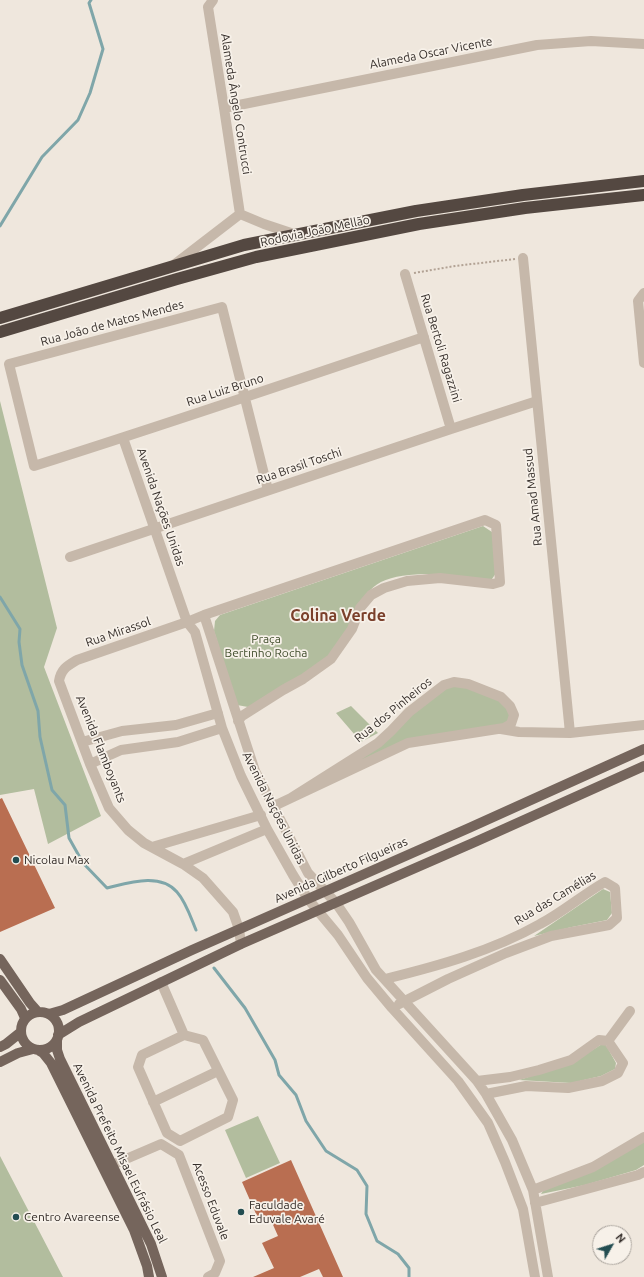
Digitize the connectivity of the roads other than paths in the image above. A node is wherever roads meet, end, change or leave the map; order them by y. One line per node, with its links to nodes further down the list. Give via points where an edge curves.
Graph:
1 (213, 0): 3 (street, Alameda Ângelo Contrucci, via 208,7)
2 (644, 44): 3 (street, Alameda Oscar Vicente, via 591,40 537,45)
3 (224, 108): 6 (street, Alameda Ângelo Contrucci)
4 (644, 181): 7 (highway, Rodovia João Mellão, via 424,210)
5 (644, 195): 13 (highway, Rodovia João Mellão, via 525,208 419,224 286,250 177,279)
6 (240, 214): 7 (street); 9 (street)
7 (297, 234): 9 (highway, Rodovia João Mellão)
8 (523, 258): 17 (street, Rua Amad Massud)
9 (173, 266): 12 (highway, Rodovia João Mellão)
10 (405, 274): 14 (street, Rua Bertoli Ragazzini)
11 (644, 292): 15 (street, via 638,301)
12 (0, 318)
13 (0, 332)
14 (424, 338): 16 (street, Rua Luiz Bruno); 18 (street, Rua Bertoli Ragazzini)
15 (644, 363)
16 (246, 397): 19 (street, Rua Luiz Bruno); 20 (street, Rua João de Matos Mendes, via 222,307 9,364); 21 (street)
17 (537, 401): 18 (street, Rua Brasil Toschi); 32 (street, Rua Amad Massud)
18 (451, 429): 21 (street, Rua Brasil Toschi)
19 (124, 438): 20 (street, Rua Luiz Bruno); 22 (street, Avenida Nações Unidas)
20 (34, 466)
21 (268, 490): 22 (street, Rua Brasil Toschi)
22 (155, 528): 23 (street, Rua Brasil Toschi); 25 (street, Avenida Nações Unidas)
23 (70, 557)
24 (204, 615): 25 (street); 28 (street, Avenida Nações Unidas); 28 (street, via 485,520 496,525 500,582 493,584 440,578 407,581 384,588 371,595 360,608 352,629 331,659)
25 (187, 622): 26 (street, Rua Mirassol, via 77,660); 27 (street, Avenida Nações Unidas, via 195,632)
26 (61, 673): 33 (street, Avenida Flamboyants, via 60,681)
27 (218, 713): 30 (street, Avenida Nações Unidas); 33 (street, via 176,725 122,731)
28 (238, 721): 38 (street, Avenida Nações Unidas, via 255,771)
29 (644, 725): 32 (street, Rua dos Pinheiros)
30 (222, 728): 35 (street, via 178,742 121,750); 39 (street, Avenida Nações Unidas, via 241,776)
31 (501, 729): 32 (street, Rua dos Pinheiros); 37 (street, Rua dos Pinheiros, via 408,743); 37 (street, Rua dos Pinheiros, via 511,724 514,715 510,706 501,698 468,684 454,682 444,685 409,712 378,743)
32 (570, 734)
33 (82, 742): 35 (street, Avenida Flamboyants)
34 (644, 749): 40 (main road, Avenida Gilberto Filgueiras)
35 (90, 764): 43 (street, Avenida Flamboyants, via 109,808 128,830)
36 (644, 766): 42 (main road)
37 (291, 798): 38 (street, Rua dos Pinheiros)
38 (274, 806): 45 (street, Avenida Nações Unidas, via 308,873)
39 (261, 816): 41 (street, Avenida Nações Unidas); 43 (street)
40 (469, 828): 42 (main road); 45 (main road, Avenida Gilberto Filgueiras)
41 (267, 829): 44 (street); 46 (street, Avenida Nações Unidas)
42 (475, 842): 47 (main road)
43 (152, 847): 44 (street, Avenida Flamboyants)
44 (183, 864): 49 (street, Avenida Flamboyants, via 203,878 233,912)
45 (325, 891): 46 (main road, Avenida Gilberto Filgueiras); 47 (street, Avenida Nações Unidas)
46 (308, 899): 48 (street, Avenida Nações Unidas); 49 (main road, Avenida Gilberto Filgueiras)
47 (336, 903): 48 (main road); 52 (street, Avenida Nações Unidas, via 376,970)
48 (319, 910): 50 (main road); 58 (street, Avenida Nações Unidas, via 367,978)
49 (239, 929): 50 (street, Avenida Flamboyants); 55 (main road, Avenida Gilberto Filgueiras)
50 (241, 944): 54 (main road)
51 (0, 959): 60 (main road)
52 (385, 979): 57 (street, Avenida Nações Unidas); 57 (street, Rua das Camélias, via 419,971 503,943 542,924 604,882 615,888 617,918 609,925 551,936 506,953)
53 (0, 980): 62 (main road)
54 (161, 982): 56 (main road); 64 (street)
55 (120, 983): 56 (main road); 61 (main road, Avenida Gilberto Filgueiras)
56 (126, 999): 65 (main road, via 79,1022)
57 (404, 1000): 58 (street, Rua das Camélias); 71 (street, Avenida Nações Unidas)
58 (392, 1008): 82 (street, Avenida Nações Unidas, via 458,1081 488,1123 523,1209)
59 (630, 1011): 66 (street)
60 (38, 1012): 61 (main road); 62 (main road)
61 (49, 1014): 65 (main road, via 58,1025)
62 (25, 1018): 63 (main road)
63 (20, 1032): 67 (main road); 68 (main road, via 28,1046)
64 (184, 1035): 70 (street, via 203,1040); 73 (street, via 142,1056 138,1067)
65 (57, 1037): 68 (main road, via 52,1046); 75 (main road, Avenida Prefeito Misael Eufrásio Leal, via 60,1059)
66 (608, 1041): 71 (street, via 599,1040 571,1060 510,1077); 72 (street, via 623,1063 618,1073 602,1081 568,1088 526,1086)
67 (0, 1047)
68 (36, 1049): 69 (main road); 79 (main road, Avenida Prefeito Misael Eufrásio Leal, via 43,1052 51,1063 134,1230)
69 (0, 1062)
70 (218, 1071): 73 (street); 73 (street, via 233,1100 228,1117 180,1141 167,1133)
71 (477, 1082): 72 (street, Avenida Nações Unidas)
72 (486, 1094): 77 (street, Avenida Nações Unidas, via 512,1140)
73 (153, 1102)
74 (644, 1137): 77 (street, via 593,1167)
75 (112, 1165): 80 (main road, Avenida Prefeito Misael Eufrásio Leal, via 151,1244); 81 (street, Acesso Eduvale, via 161,1144 179,1155 220,1261 215,1273)
76 (644, 1172): 78 (street)
77 (532, 1190): 78 (street, Avenida Nações Unidas)
78 (535, 1203): 83 (street, Avenida Nações Unidas)
79 (149, 1277)
80 (162, 1277)
81 (208, 1277)
82 (535, 1277)
83 (548, 1277)

